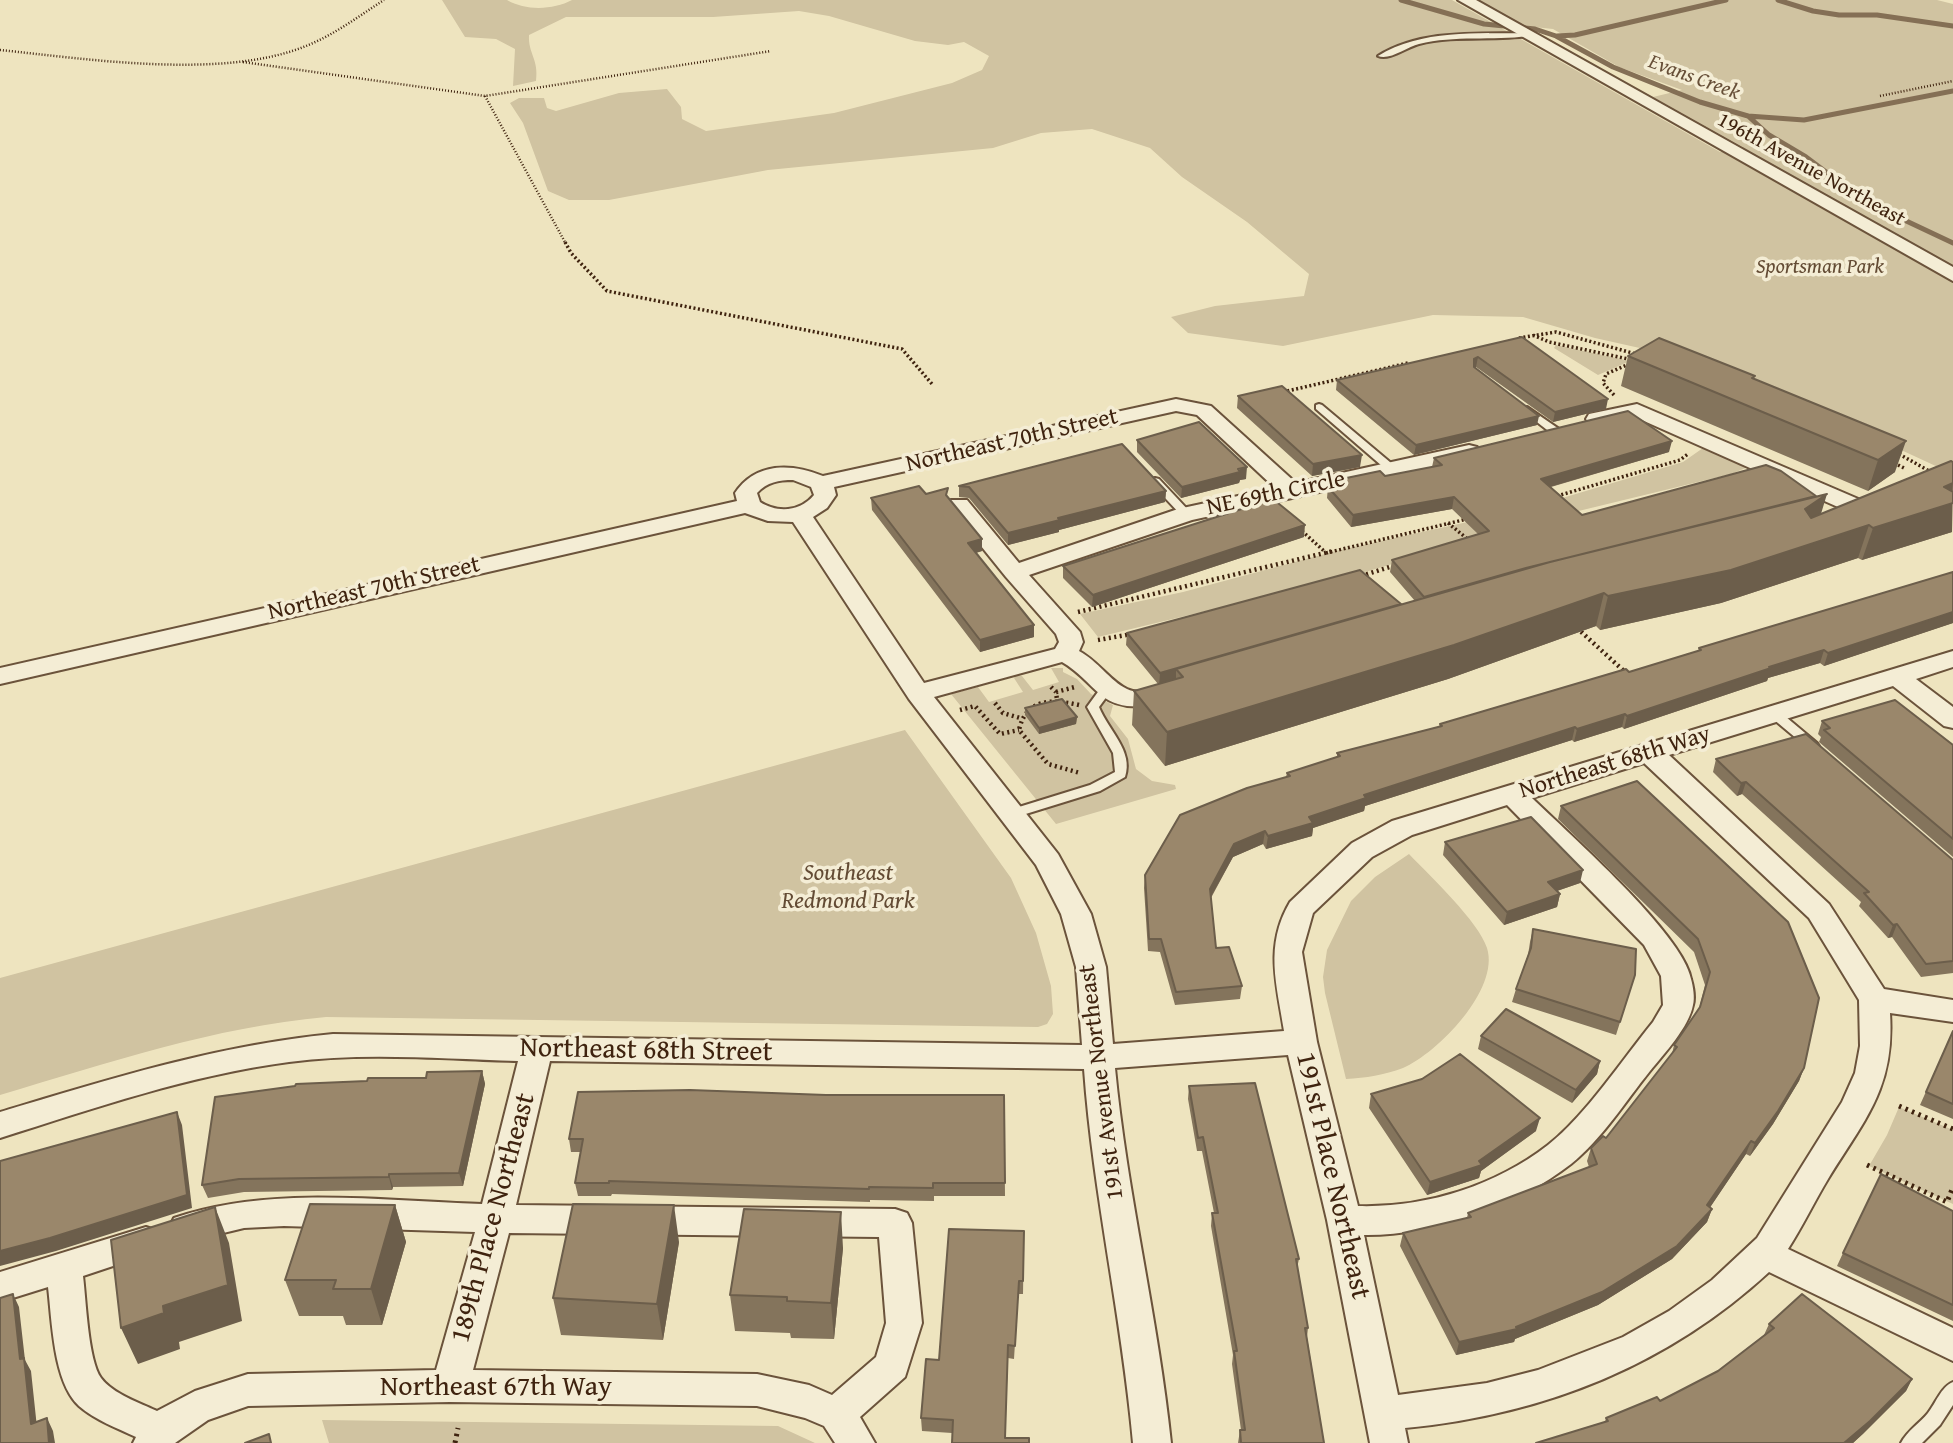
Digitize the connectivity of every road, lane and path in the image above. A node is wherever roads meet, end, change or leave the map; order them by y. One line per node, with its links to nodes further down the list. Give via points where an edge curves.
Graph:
1 (384, 0): 7 (path, via 305,47)
2 (1465, 0): 3 (street, 196th Avenue Northeast)
3 (1523, 33): 6 (lane, via 1443,37); 11 (street, 196th Avenue Northeast)
4 (0, 50): 7 (path, via 139,64)
5 (771, 51): 9 (path)
6 (1381, 56)
7 (243, 62): 9 (path)
8 (1953, 81): 10 (path)
9 (485, 96): 16 (path, via 571,253 607,291 902,349)
10 (1880, 96)
11 (1953, 275)
12 (1532, 335): 13 (path); 14 (path, via 1568,334); 18 (path, via 1637,360 1606,374 1603,383)
13 (1507, 341)
14 (1639, 355)
15 (1417, 362): 17 (path)
16 (932, 384)
17 (1271, 394)
18 (1615, 396)
19 (1521, 406): 21 (lane)
20 (1319, 407): 29 (lane)
21 (1555, 431): 22 (street); 23 (street, via 1637,410)
22 (1531, 437)
23 (1709, 441): 33 (path, via 1680,460); 37 (street)
24 (1484, 449): 29 (street, NE 69th Circle)
25 (1898, 454): 30 (path)
26 (1885, 459): 27 (path)
27 (1904, 468)
28 (1144, 470): 39 (lane)
29 (1393, 470): 32 (street, NE 69th Circle)
30 (1933, 473)
31 (821, 483): 32 (street, Northeast 70th Street, via 1176,405 1203,410); 35 (street, via 806,475 774,474 749,487); 38 (street, via 822,501)
32 (1280, 492): 39 (street, NE 69th Circle); 44 (path, via 1300,528)
33 (1552, 498)
34 (1880, 500): 37 (street)
35 (749, 505): 38 (street, via 770,515); 54 (street, Northeast 70th Street)
36 (959, 505): 46 (street)
37 (1855, 506): 40 (street)
38 (799, 514): 60 (street, 191st Avenue Northeast)
39 (1186, 514): 46 (street, NE 69th Circle)
40 (1815, 516)
41 (1475, 517): 42 (path)
42 (1448, 523): 43 (path, via 1473,543); 44 (path)
43 (1461, 546)
44 (1325, 551): 48 (path)
45 (1397, 565): 47 (path)
46 (1014, 572): 48 (street)
47 (1357, 577)
48 (1056, 617): 52 (street, via 1071,642)
49 (1569, 621): 56 (path)
50 (1134, 634): 51 (path)
51 (1098, 640)
52 (1065, 654): 58 (street, via 1086,665); 60 (street)
53 (1953, 659): 55 (street, Northeast 68th Way)
54 (0, 676)
55 (1896, 676): 64 (street, Northeast 68th Way); 67 (street)
56 (1631, 678)
57 (1051, 687): 61 (path)
58 (1107, 688): 59 (street, via 1123,698 1144,701); 65 (lane, via 1094,707)
59 (1185, 690)
60 (918, 693): 73 (street, 191st Avenue Northeast)
61 (1057, 700): 65 (path, via 1078,704); 66 (path, via 1034,705)
62 (995, 703): 66 (path, via 1003,713)
63 (959, 711): 68 (path, via 975,706 1000,734)
64 (1776, 715): 69 (street, Northeast 68th Way); 70 (lane)
65 (1096, 717): 71 (lane, via 1112,736)
66 (1020, 718): 68 (path)
67 (1953, 720)
68 (1019, 730): 71 (path, via 1048,764 1060,770 1080,773)
69 (1649, 752): 72 (street, Northeast 68th Way); 75 (street, via 1819,911)
70 (1826, 758)
71 (1121, 766): 73 (lane, via 1121,774 1095,788)
72 (1513, 794): 74 (street, Northeast 68th Way, via 1402,828 1362,850); 87 (street, via 1655,938 1676,976 1678,1005 1665,1030 1581,1133 1560,1154 1514,1184 1471,1203 1386,1221)
73 (1011, 814): 79 (street, 191st Avenue Northeast, via 1048,861 1076,914 1091,967)
74 (1300, 909): 77 (street, 191st Place Northeast, via 1287,952)
75 (1874, 999): 76 (street); 89 (street, via 1871,1071 1856,1105)
76 (1953, 1011)
77 (1301, 1042): 79 (street, Northeast 68th Street); 87 (street, 191st Place Northeast)
78 (537, 1049): 79 (street, Northeast 68th Street); 81 (street, Northeast 68th Street, via 286,1049 196,1066); 86 (street, 189th Place Northeast)
79 (1100, 1057): 100 (street, 191st Avenue Northeast, via 1105,1135)
80 (1899, 1106): 82 (path)
81 (0, 1125)
82 (1953, 1129)
83 (1867, 1165): 85 (path, via 1947,1202)
84 (1953, 1187): 85 (path)
85 (1951, 1197)
86 (496, 1219): 88 (street); 90 (street, via 244,1214 214,1219); 93 (street, 189th Place Northeast)
87 (1344, 1220): 95 (street, 191st Place Northeast)
88 (894, 1223): 97 (street, via 904,1323 892,1367)
89 (1765, 1254): 92 (street); 95 (street, via 1674,1327 1600,1365 1502,1398 1426,1411)
90 (64, 1267): 91 (street); 98 (street, via 78,1370 88,1391)
91 (0, 1287)
92 (1953, 1345)
93 (450, 1386): 97 (street, Northeast 67th Way, via 757,1390 808,1402); 98 (street, Northeast 67th Way, via 248,1390 218,1398)
94 (1953, 1390): 101 (lane, via 1934,1419)
95 (1386, 1428)
96 (458, 1429): 99 (path)
97 (847, 1429)
98 (156, 1436)
99 (455, 1443)
100 (1152, 1443)
101 (1910, 1443)

